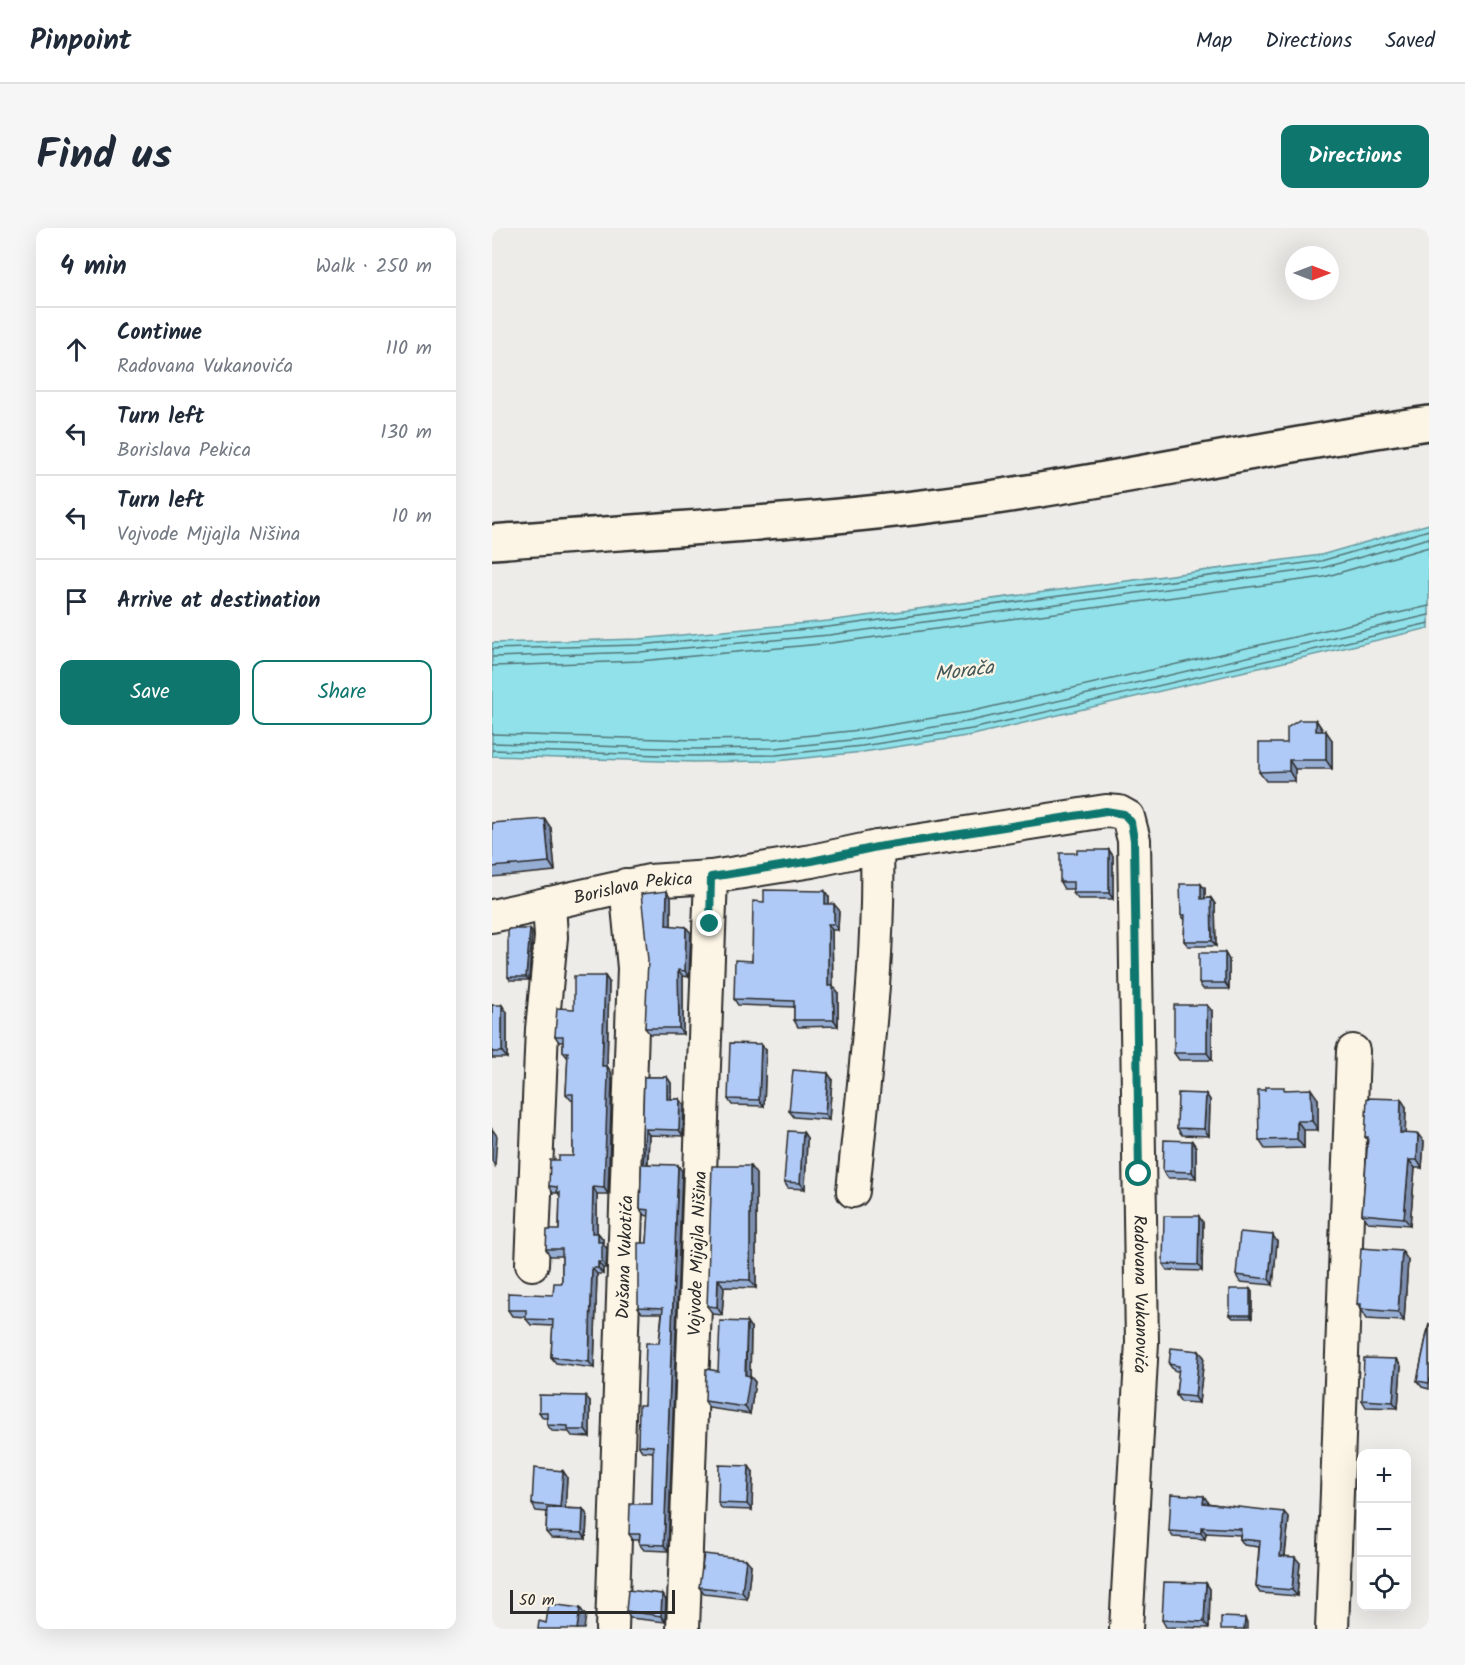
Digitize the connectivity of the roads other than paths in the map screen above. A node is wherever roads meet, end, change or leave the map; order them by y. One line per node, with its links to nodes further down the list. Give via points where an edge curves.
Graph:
1 (1429, 423): 2 (main road, via 1040,490 902,509)
2 (492, 542)
3 (1128, 817): 4 (street, Borislava Pekica, via 1106,811); 14 (street, Radovana Vukanovića, via 1134,840 1142,1342)
4 (877, 847): 5 (street, Borislava Pekica); 10 (street, via 879,909)
5 (711, 877): 6 (street, Borislava Pekica); 13 (street, Vojvode Mijajla Nišina)
6 (626, 885): 7 (street, Borislava Pekica); 12 (street, Dušana Vukotića, via 634,968)
7 (549, 903): 8 (street, Borislava Pekica); 11 (street, via 551,937 542,1029)
8 (492, 915)
9 (1353, 1051): 15 (street)
10 (853, 1191)
11 (532, 1264)
12 (612, 1629)
13 (683, 1629)
14 (1126, 1629)
15 (1332, 1629)

